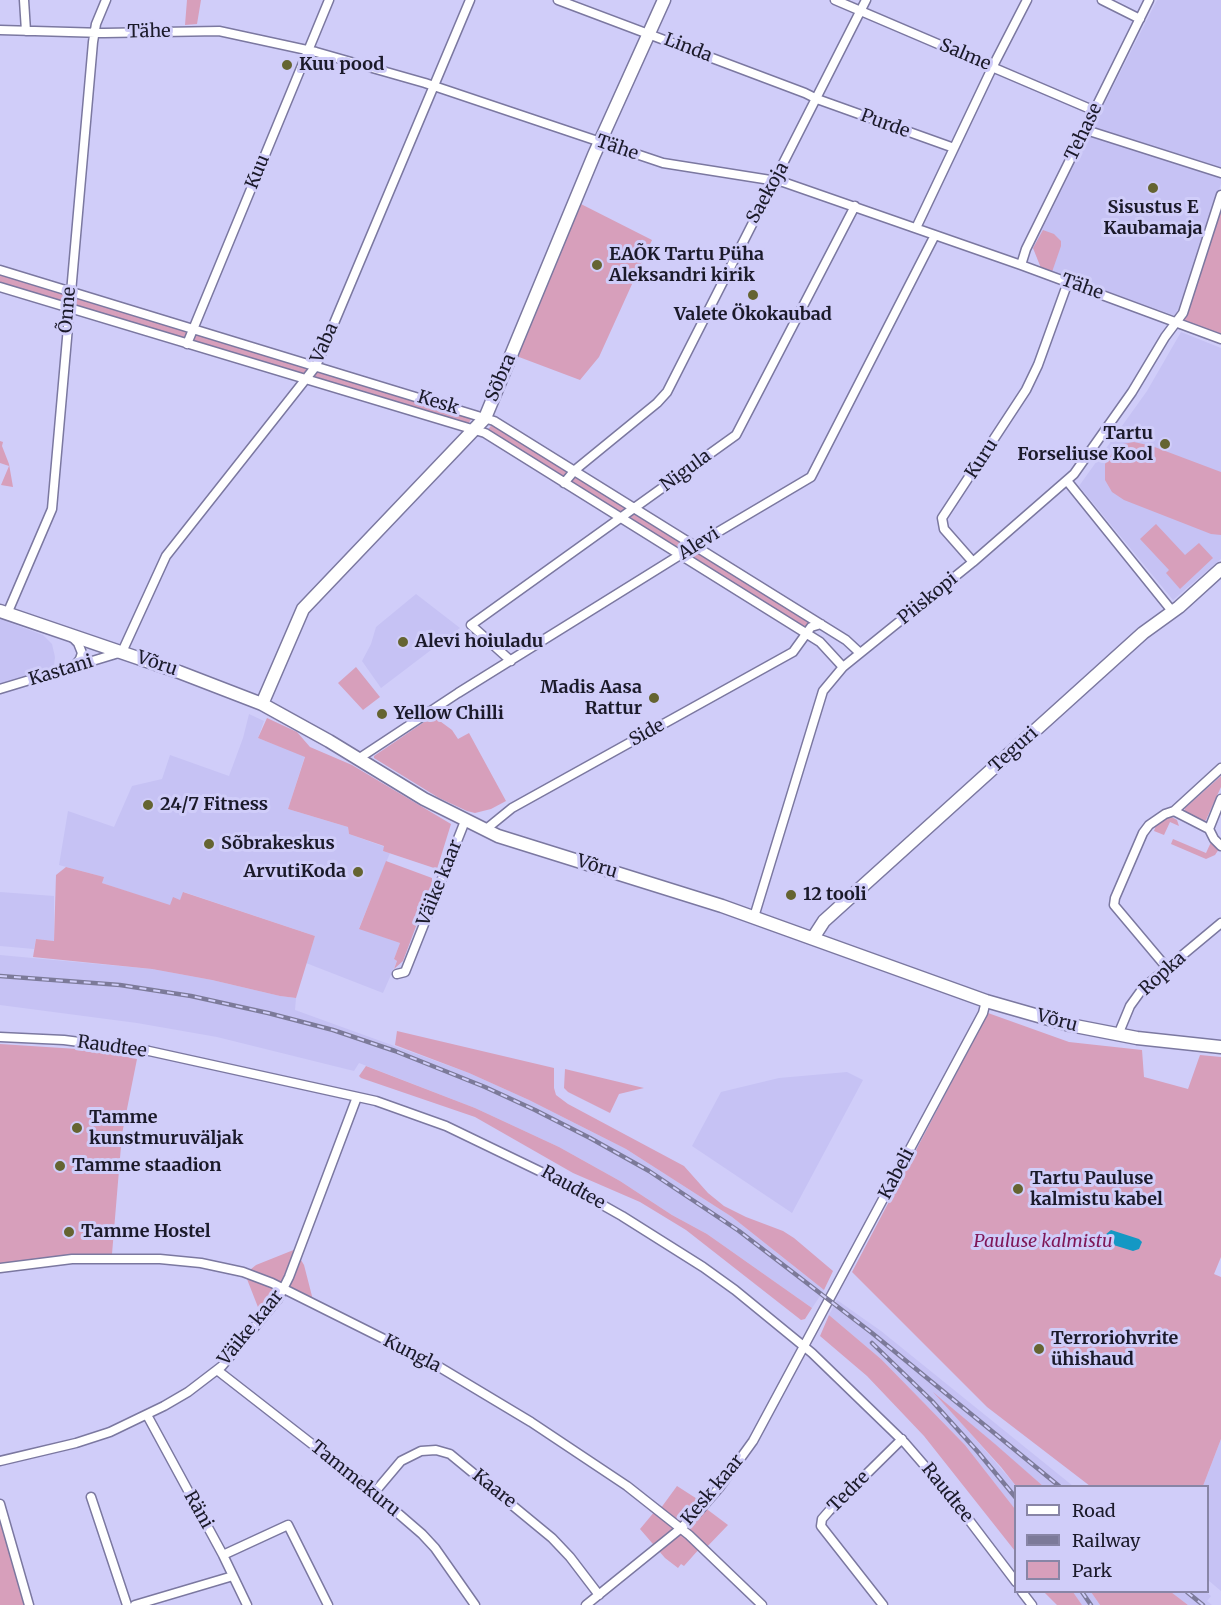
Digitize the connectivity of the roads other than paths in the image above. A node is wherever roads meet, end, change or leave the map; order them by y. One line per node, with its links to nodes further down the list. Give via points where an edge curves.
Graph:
1 (24, 0): 15 (street)
2 (106, 0): 16 (street, Õnne)
3 (329, 0): 18 (street, Kuu)
4 (470, 0): 20 (street, Vaba)
5 (558, 0): 17 (street, Linda)
6 (664, 0): 17 (street, Sõbra)
7 (835, 0): 12 (street, Salme)
8 (866, 0): 12 (street, Saekoja)
9 (1027, 0): 19 (street)
10 (1102, 0): 13 (street)
11 (1149, 0): 13 (street, Tehase)
12 (861, 10): 19 (street, Salme); 21 (street, Saekoja)
13 (1140, 19): 22 (street, Tehase)
14 (0, 30): 15 (street, Tähe)
15 (26, 31): 16 (street, Tähe)
16 (94, 33): 18 (street, Tähe, via 219,31); 36 (street, Õnne)
17 (649, 33): 21 (street, Linda); 24 (street, Sõbra)
18 (308, 51): 20 (street, Tähe); 39 (street, Kuu)
19 (993, 66): 22 (street, Salme); 25 (street)
20 (434, 86): 24 (street, Tähe); 42 (street, Vaba)
21 (817, 99): 25 (street, Purde); 27 (street, Saekoja)
22 (1095, 111): 23 (street, Tehase)
23 (1086, 130): 26 (street); 32 (street, Tehase)
24 (600, 142): 27 (street, Tähe, via 663,163); 44 (street, Sõbra)
25 (954, 148): 30 (street)
26 (1221, 173)
27 (775, 181): 29 (street, Tähe); 46 (street, Saekoja, via 667,392)
28 (1221, 195): 38 (street, Piiskopi, via 1183,314)
29 (855, 206): 30 (street, Tähe); 49 (street, Nigula, via 736,435)
30 (916, 228): 31 (street, Tähe)
31 (935, 235): 32 (street, Tähe); 51 (street, Alevi, via 811,477)
32 (1021, 265): 34 (street, Tähe)
33 (0, 270): 36 (street, Kesk)
34 (1068, 282): 38 (street, Tähe); 53 (street, Kuru, via 1026,390 942,518 944,529)
35 (0, 287): 37 (street, Kesk)
36 (70, 291): 37 (street, Õnne); 39 (street, Kesk)
37 (69, 307): 41 (street, Kesk); 56 (street, Õnne, via 52,509)
38 (1177, 321): 40 (street, Tähe); 47 (street, Piiskopi)
39 (193, 328): 41 (street, Kuu); 42 (street, Kesk)
40 (1221, 339)
41 (187, 344): 43 (street, Kesk)
42 (316, 366): 43 (street, Vaba); 44 (street, Kesk)
43 (305, 380): 45 (street, Kesk); 60 (street, Vaba, via 166,556)
44 (484, 418): 45 (street, Sõbra); 46 (street, Kesk)
45 (474, 430): 48 (street, Kesk); 66 (street, Sõbra, via 303,609)
46 (575, 470): 48 (street, Saekoja); 49 (street, Kesk)
47 (1068, 482): 53 (street, Piiskopi); 55 (street)
48 (564, 483): 50 (street, Kesk)
49 (635, 507): 50 (street, Nigula); 51 (street, Kesk)
50 (621, 518): 52 (street, Kesk); 62 (street, Nigula, via 471,625)
51 (696, 545): 52 (street, Alevi); 57 (street, Kesk)
52 (680, 555): 58 (street, Kesk); 62 (street, Alevi)
53 (973, 562): 61 (street, Piiskopi)
54 (1221, 569): 55 (street, Teguri)
55 (1172, 611): 77 (street, Teguri, via 824,921)
56 (3, 612): 59 (street, Võru)
57 (821, 624): 58 (street); 61 (street, Kesk)
58 (805, 633): 64 (street, Kesk, via 820,642); 73 (street, Side, via 793,652 512,808)
59 (70, 636): 60 (street, Võru); 63 (street, via 82,653)
60 (122, 652): 63 (street, Kastani); 66 (street, Võru)
61 (860, 654): 64 (street, Piiskopi)
62 (511, 661): 67 (street, Alevi)
63 (74, 667): 65 (street, Kastani)
64 (843, 668): 75 (street, Piiskopi, via 823,691)
65 (0, 689)
66 (262, 704): 67 (street, Võru)
67 (358, 759): 71 (street, Võru)
68 (1221, 768): 70 (street)
69 (1221, 799): 72 (street)
70 (1174, 811): 72 (street); 78 (street, via 1143,833 1114,905)
71 (465, 821): 73 (street, Võru); 79 (street, Väike kaar, via 405,972)
72 (1209, 829): 74 (street)
73 (486, 830): 75 (street, Võru)
74 (1221, 846)
75 (754, 917): 77 (street, Võru)
76 (1221, 923): 78 (street, Ropka)
77 (813, 938): 80 (street, Võru)
78 (1167, 968): 81 (street, Ropka, via 1136,997)
79 (397, 974)
80 (986, 1001): 81 (street, Võru); 87 (street, Kabeli, via 972,1034)
81 (1118, 1035): 83 (street, Võru)
82 (0, 1037): 84 (street, Raudtee, via 149,1051)
83 (1221, 1047)
84 (357, 1097): 86 (street, Väike kaar); 87 (street, Raudtee, via 446,1125 570,1186 703,1267)
85 (0, 1268): 86 (street, Kungla, via 72,1258 160,1259 243,1272)
86 (283, 1289): 88 (street, Väike kaar); 95 (street, Kungla, via 436,1365 531,1422 627,1486)
87 (804, 1346): 90 (street, Raudtee); 95 (street, Kesk kaar, via 753,1441 720,1488)
88 (217, 1370): 89 (street, Väike kaar); 92 (street, Tammekuru)
89 (147, 1415): 91 (street, Väike kaar, via 76,1443); 96 (street, Räni)
90 (902, 1439): 98 (street, Raudtee); 109 (street, Tedre, via 829,1511 821,1526)
91 (0, 1461)
92 (374, 1493): 100 (street, Kaare, via 401,1461 421,1451 450,1454 552,1538); 106 (street, Tammekuru, via 428,1540)
93 (91, 1497): 102 (street)
94 (0, 1504): 101 (street)
95 (680, 1529): 100 (street, Kesk kaar); 108 (street, Kungla)
96 (223, 1556): 97 (street, Räni); 105 (street, via 288,1525)
97 (233, 1576): 103 (street); 104 (street, Räni)
98 (1014, 1579)
99 (1023, 1593): 110 (street)
100 (599, 1595): 107 (street, Kesk kaar)
101 (29, 1605)
102 (127, 1605)
103 (135, 1605)
104 (247, 1605)
105 (328, 1605)
106 (475, 1605)
107 (586, 1605)
108 (762, 1605)
109 (883, 1605)
110 (1032, 1605)

